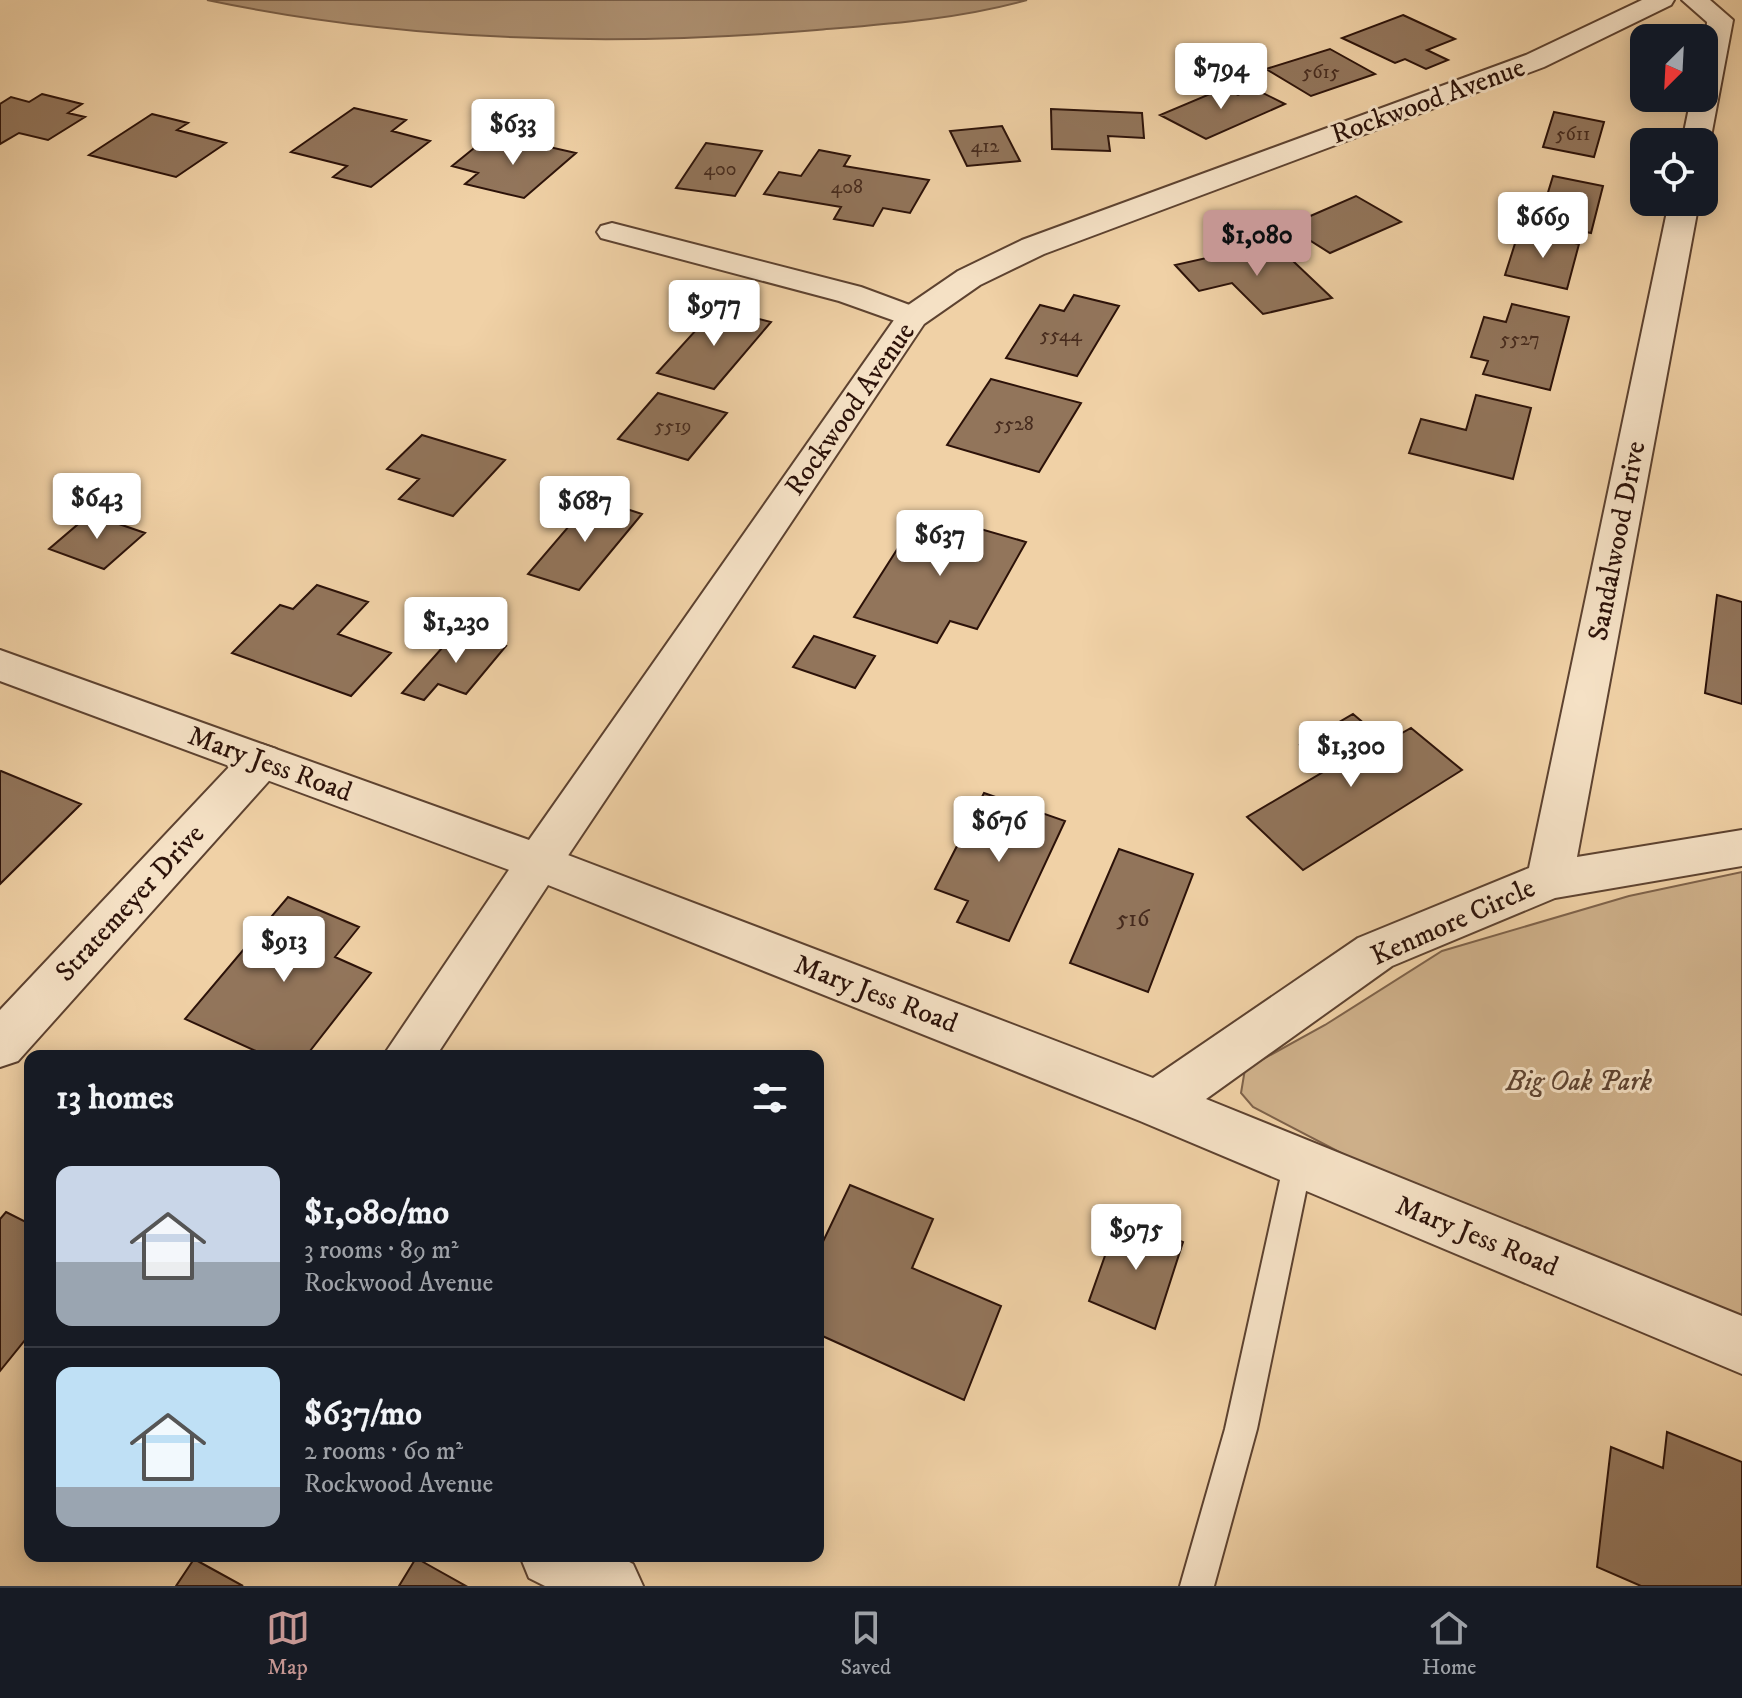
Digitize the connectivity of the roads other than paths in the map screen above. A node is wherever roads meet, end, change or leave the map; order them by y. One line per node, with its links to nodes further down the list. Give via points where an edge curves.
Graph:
1 (1662, 0): 8 (street, Rockwood Avenue, via 1535,61 1033,247 969,278)
2 (1694, 0): 5 (street, via 1720,20)
3 (1724, 0): 4 (street)
4 (1742, 4)
5 (1699, 128)
6 (1681, 216): 13 (street, Sandalwood Drive)
7 (612, 232): 8 (street, via 850,294)
8 (912, 317): 12 (street, Rockwood Avenue)
9 (0, 665): 10 (street, Mary Jess Road)
10 (261, 761): 12 (street, Mary Jess Road); 14 (street, Stratemeyer Drive)
11 (1742, 848): 13 (street, Kenmore Circle)
12 (539, 862): 15 (street, Rockwood Avenue); 16 (street, Mary Jess Road)
13 (1550, 880): 16 (street, Kenmore Circle, via 1375,952)
14 (0, 1045)
15 (412, 1050)
16 (1158, 1104): 17 (street, Mary Jess Road)
17 (1298, 1162): 18 (street, Mary Jess Road); 21 (lane, via 1241,1429)
18 (1742, 1345)
19 (563, 1562): 20 (street)
20 (611, 1586)
21 (1197, 1586)

